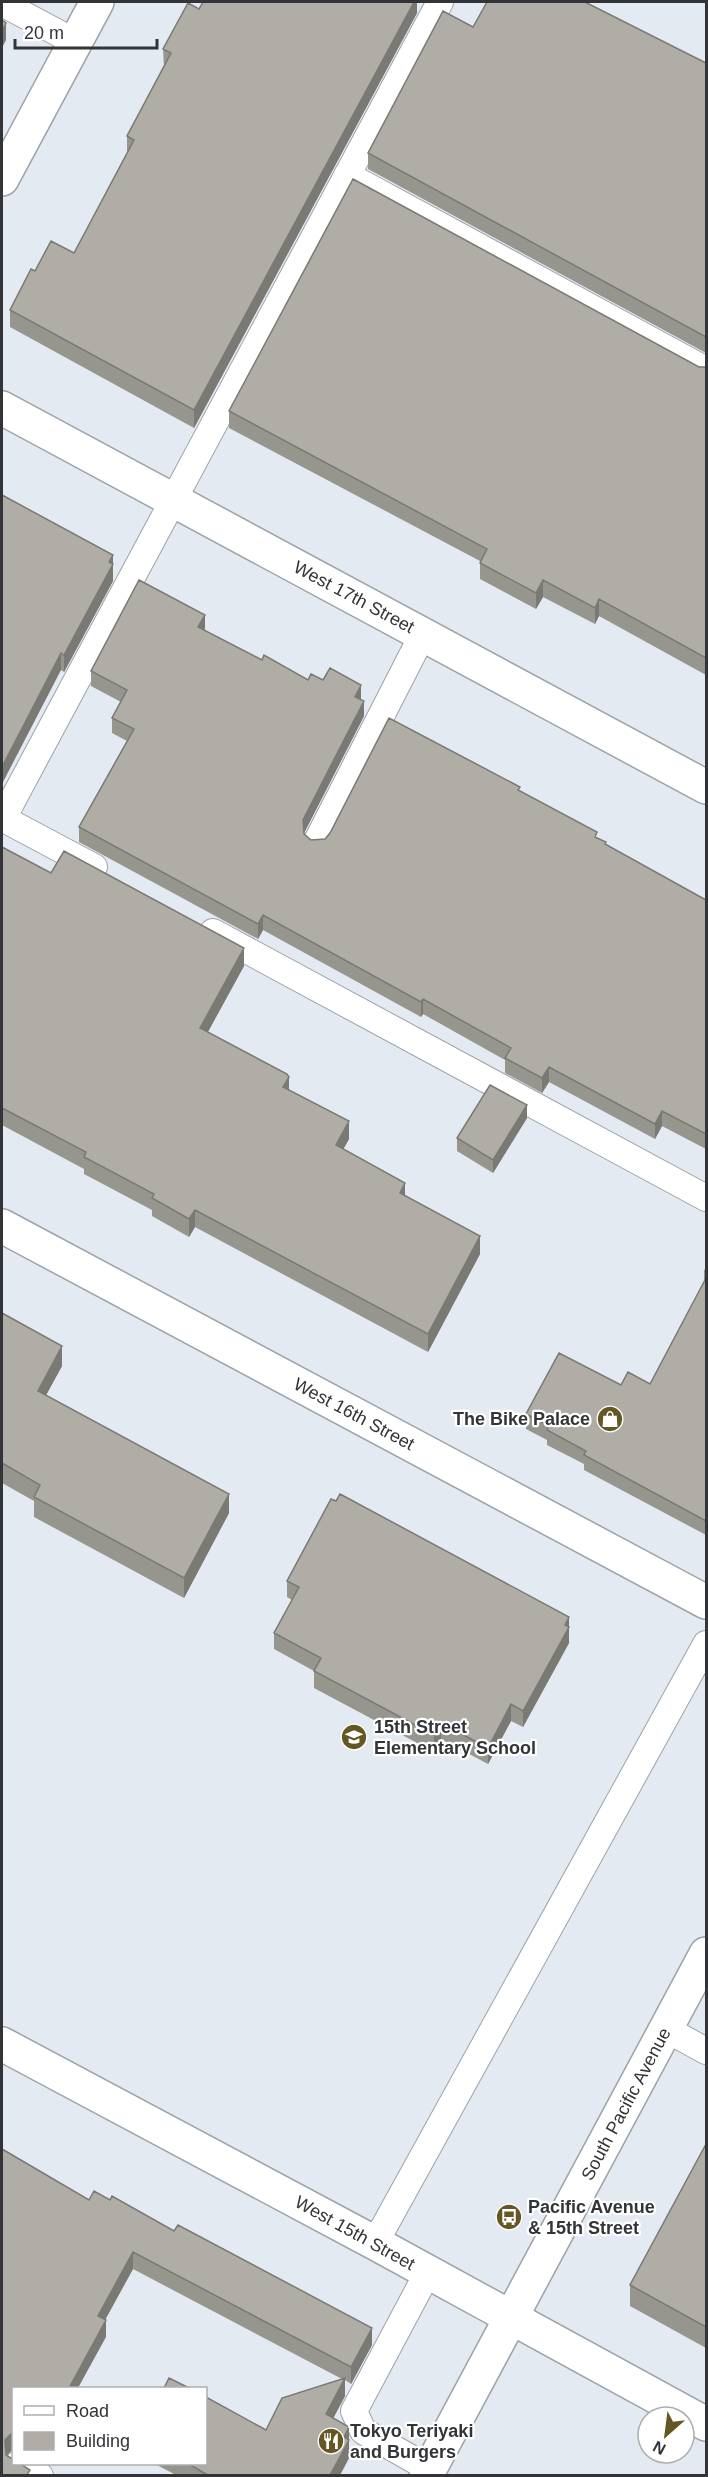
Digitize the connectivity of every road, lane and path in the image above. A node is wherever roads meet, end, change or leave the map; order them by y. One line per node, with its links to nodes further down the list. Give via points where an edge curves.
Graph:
1 (97, 2): 4 (street)
2 (440, 2): 5 (lane)
3 (2, 3): 4 (lane)
4 (75, 42): 6 (street)
5 (347, 175): 7 (lane); 9 (lane)
6 (2, 179)
7 (706, 370)
8 (2, 408): 9 (street, West 17th Street)
9 (174, 501): 10 (street, West 17th Street); 12 (lane)
10 (423, 634): 11 (street, West 17th Street); 13 (lane)
11 (706, 787)
12 (2, 819): 14 (lane)
13 (317, 841)
14 (118, 880)
15 (192, 920): 16 (lane)
16 (706, 1198)
17 (2, 1226): 18 (street, West 16th Street)
18 (706, 1602)
19 (706, 1644): 24 (lane)
20 (706, 1954): 21 (street, South Pacific Avenue)
21 (666, 2029): 23 (lane); 26 (street, South Pacific Avenue)
22 (2, 2044): 24 (street, West 15th Street)
23 (706, 2051)
24 (375, 2242): 25 (street, West 15th Street)
25 (428, 2272): 26 (street, West 15th Street); 29 (lane, via 354,2411 363,2432)
26 (510, 2319): 27 (street, West 15th Street); 29 (street, South Pacific Avenue)
27 (706, 2424)
28 (22, 2465): 30 (lane)
29 (428, 2472)
30 (40, 2475)

